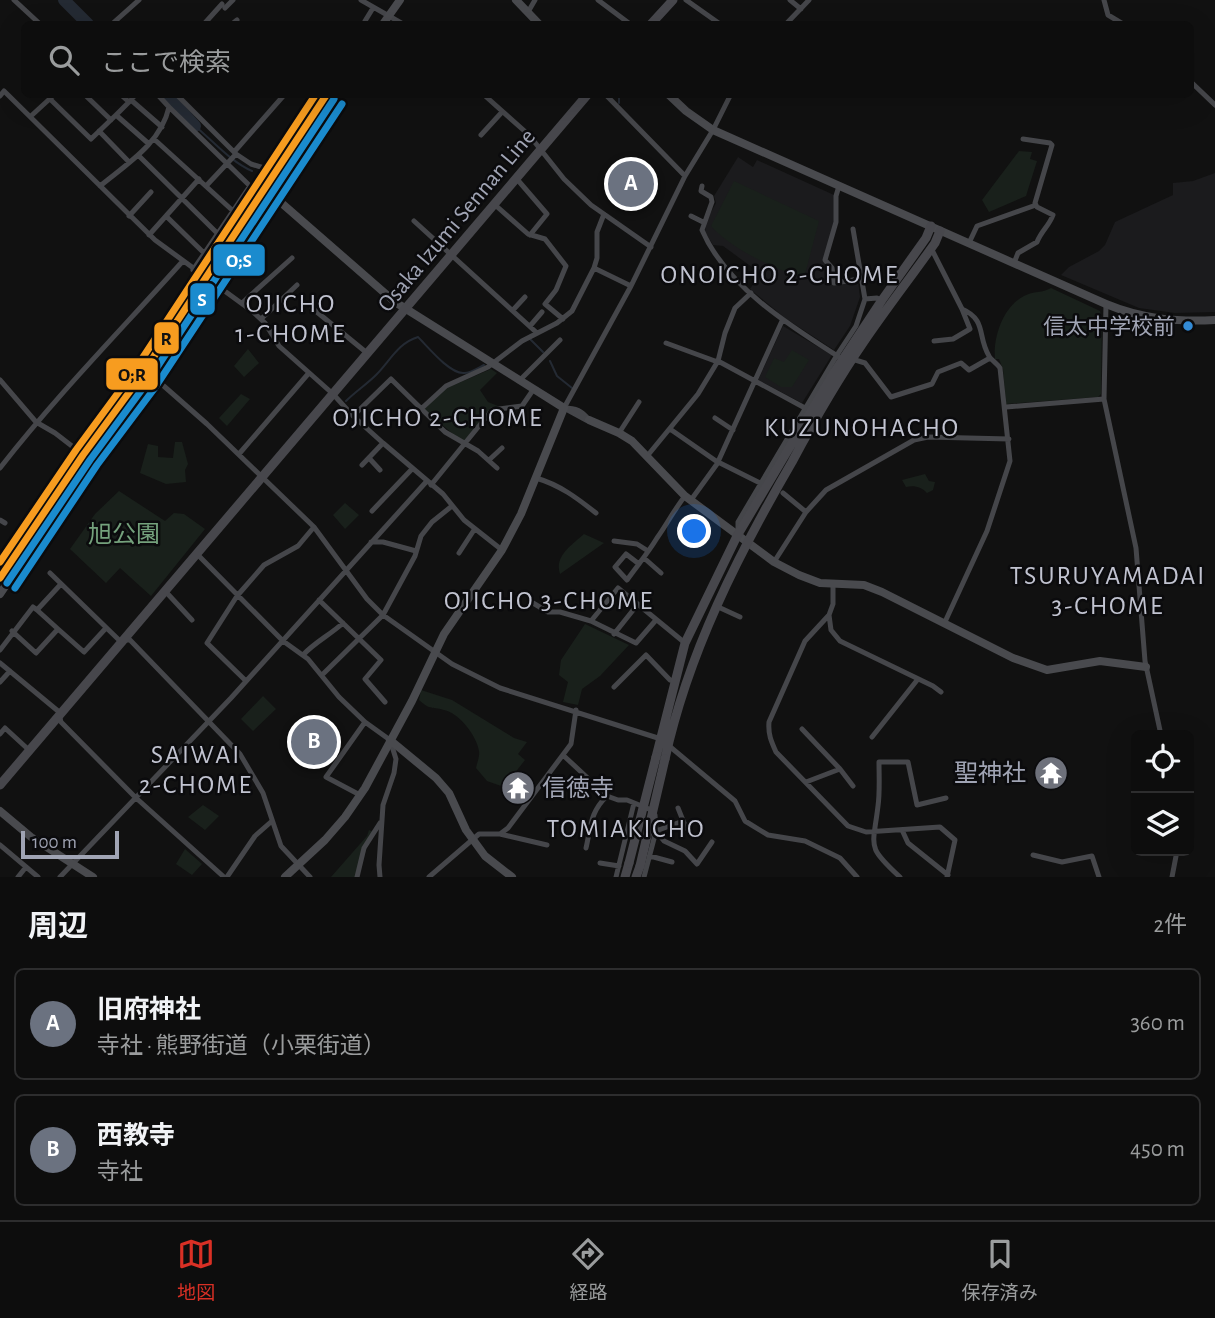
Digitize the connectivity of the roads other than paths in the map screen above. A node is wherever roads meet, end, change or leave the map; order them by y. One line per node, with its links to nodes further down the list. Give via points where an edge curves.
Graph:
1 (139, 0): 19 (street)
2 (233, 0): 20 (street)
3 (361, 0): 14 (street)
4 (400, 0): 17 (street)
5 (516, 0): 16 (street)
6 (534, 0): 16 (street)
7 (598, 0): 23 (street)
8 (673, 0): 24 (main road)
9 (686, 0): 25 (street)
10 (790, 0): 15 (street)
11 (809, 0): 15 (street)
12 (1104, 0): 27 (street, via 1108,15)
13 (17, 1): 18 (street)
14 (373, 8): 17 (street); 21 (street)
15 (801, 9): 26 (street)
16 (528, 12): 22 (street)
17 (386, 20)
18 (37, 21)
19 (115, 21)
20 (207, 21)
21 (365, 21)
22 (536, 21)
23 (626, 21)
24 (654, 21)
25 (716, 21)
26 (789, 21)
27 (1118, 21)
28 (1194, 84): 45 (street)
29 (0, 96): 49 (street, via 4,91)
30 (51, 98): 49 (street)
31 (53, 98): 53 (street, via 91,139)
32 (88, 98): 50 (street)
33 (126, 98): 44 (street)
34 (133, 98): 44 (street)
35 (161, 98): 46 (street)
36 (178, 98): 46 (street); 59 (street)
37 (282, 98): 59 (street)
38 (333, 98): 72 (street)
39 (487, 98): 47 (street)
40 (585, 98): 58 (main road, Osaka Izumi Sennan Line)
41 (609, 98): 64 (street)
42 (672, 98): 52 (street)
43 (729, 98): 52 (street)
44 (130, 101): 48 (street); 51 (street)
45 (1215, 105)
46 (171, 107): 51 (street); 62 (street)
47 (502, 112): 54 (street); 58 (street)
48 (116, 115): 50 (street); 57 (street)
49 (30, 116): 67 (street)
50 (111, 120): 53 (street)
51 (162, 127): 55 (street)
52 (713, 130): 64 (street); 70 (street)
53 (99, 131): 61 (street)
54 (481, 135)
55 (155, 139): 57 (street); 66 (street)
56 (1023, 139): 75 (street, via 1052,145)
57 (149, 145): 60 (street)
58 (542, 150): 65 (main road, Osaka Izumi Sennan Line); 77 (street, via 564,179)
59 (235, 153): 62 (street); 63 (street)
60 (138, 155): 61 (street); 73 (street)
61 (129, 162): 67 (street)
62 (228, 162): 68 (street); 76 (street, via 250,186)
63 (264, 168)
64 (685, 176): 90 (street)
65 (516, 178): 74 (main road, Osaka Izumi Sennan Line); 88 (street, via 547,214)
66 (199, 179): 68 (street); 73 (street)
67 (100, 186): 78 (street)
68 (206, 186): 76 (street)
69 (702, 186): 82 (street, via 712,202)
70 (839, 186): 83 (street); 99 (street, via 836,222 825,260 832,268 834,283)
71 (151, 192): 78 (street)
72 (270, 193): 100 (street); 110 (street)
73 (182, 198): 79 (street); 86 (street)
74 (494, 204): 88 (street); 93 (main road, Osaka Izumi Sennan Line)
75 (1036, 205): 89 (street, via 977,226); 96 (street, via 1053,215 1050,223 1037,242 1018,253)
76 (232, 210): 86 (street)
77 (604, 214): 90 (street); 97 (street, via 597,232)
78 (129, 216): 87 (street)
79 (166, 216): 87 (street); 92 (street)
80 (691, 216): 82 (street)
81 (414, 221): 93 (street, via 427,227)
82 (704, 222): 103 (street, via 704,234 722,263)
83 (931, 226): 85 (street); 106 (main road)
84 (853, 229): 99 (street)
85 (940, 231): 89 (street); 91 (main road)
86 (217, 233): 92 (street)
87 (149, 235): 95 (street)
88 (530, 235): 115 (street, via 545,239 566,266 545,303)
89 (969, 243): 96 (street)
90 (651, 247): 102 (street)
91 (931, 248): 111 (street); 124 (main road)
92 (204, 253): 98 (street)
93 (452, 255): 110 (main road, Osaka Izumi Sennan Line); 112 (street)
94 (292, 258): 107 (street)
95 (183, 262): 98 (street); 144 (street)
96 (1014, 263): 108 (street)
97 (594, 268): 102 (street); 115 (street, via 572,311)
98 (193, 270): 100 (street)
99 (860, 279): 105 (street)
100 (210, 281): 107 (street); 128 (street)
101 (297, 285): 114 (street)
102 (631, 286): 138 (street)
103 (751, 293): 117 (street); 126 (street, via 735,308)
104 (525, 297): 112 (street)
105 (865, 299): 106 (street); 124 (street)
106 (882, 300): 124 (main road)
107 (242, 303): 114 (street)
108 (1106, 304): 116 (street, via 1160,319); 135 (street)
109 (312, 308): 123 (street)
110 (406, 309): 123 (main road, Osaka Izumi Sennan Line); 127 (street)
111 (962, 309): 121 (street, via 970,329 953,339); 125 (street, via 979,321)
112 (513, 310): 118 (street)
113 (542, 312): 118 (street)
114 (261, 319): 129 (street, via 279,346)
115 (563, 319): 119 (street)
116 (1215, 320)
117 (782, 321): 124 (street); 131 (street)
118 (530, 326): 119 (street)
119 (537, 333): 127 (street)
120 (560, 340): 132 (street)
121 (934, 341)
122 (666, 343): 126 (street)
123 (367, 353): 134 (main road, Osaka Izumi Sennan Line)
124 (844, 358): 125 (street, via 865,363 891,397 932,384 938,372 961,363 969,370); 139 (street); 175 (main road); 178 (main road, via 825,403)
125 (990, 358): 137 (street, via 1000,368)
126 (718, 360): 131 (street); 145 (street)
127 (492, 364): 132 (street); 140 (street, via 446,386)
128 (149, 373): 152 (street); 155 (street)
129 (308, 374): 134 (street); 152 (street)
130 (0, 380): 144 (street)
131 (756, 380): 139 (street); 146 (street)
132 (519, 381): 133 (street)
133 (533, 390): 138 (street); 150 (street, via 522,406 492,410)
134 (333, 394): 141 (street); 163 (main road, Osaka Izumi Sennan Line)
135 (1104, 399): 137 (street); 220 (street, via 1136,548)
136 (639, 402): 147 (street)
137 (1006, 407): 148 (street)
138 (564, 408): 143 (street); 164 (street)
139 (805, 408): 166 (street)
140 (421, 410): 141 (street, via 391,379); 150 (street)
141 (353, 416): 149 (street)
142 (715, 418): 146 (street)
143 (589, 420): 147 (street)
144 (36, 422): 155 (street); 159 (street)
145 (670, 429): 153 (street); 157 (street)
146 (733, 430): 157 (street)
147 (619, 433): 153 (street)
148 (1009, 439): 171 (street, via 914,440 836,483); 207 (street, via 1010,461 987,531)
149 (383, 443): 154 (street); 160 (street)
150 (464, 445): 156 (street); 165 (street)
151 (502, 448): 156 (street)
152 (239, 454): 163 (street)
153 (648, 455): 168 (street)
154 (369, 458): 158 (street); 162 (street)
155 (90, 460): 193 (street)
156 (489, 460): 161 (street)
157 (719, 462): 166 (street); 168 (street)
158 (362, 466)
159 (0, 468)
160 (412, 468): 165 (street); 170 (street)
161 (497, 468)
162 (380, 470)
163 (262, 477): 173 (street); 183 (main road, Osaka Izumi Sennan Line)
164 (536, 478): 172 (street, via 566,489); 179 (street)
165 (428, 483): 169 (street); 177 (street)
166 (760, 483): 175 (street, via 738,523)
167 (783, 493): 171 (street)
168 (688, 498): 175 (street); 181 (street, via 669,516)
169 (452, 506): 174 (street); 180 (street, via 432,522)
170 (372, 511)
171 (806, 512): 185 (street)
172 (596, 513)
173 (314, 527): 187 (street); 194 (street, via 298,546 264,565)
174 (474, 530): 179 (street); 182 (street)
175 (737, 536): 178 (street); 215 (main road)
176 (614, 541): 181 (street, via 637,544)
177 (371, 542): 180 (street); 187 (street)
178 (746, 543): 185 (street); 198 (main road)
179 (502, 550): 217 (street)
180 (415, 551): 200 (street)
181 (648, 551): 184 (street)
182 (459, 553)
183 (197, 554): 192 (main road, Osaka Izumi Sennan Line); 194 (street)
184 (644, 558): 186 (street); 189 (street)
185 (775, 562): 190 (street, via 820,583)
186 (639, 564): 186 (street, via 626,554 615,567 627,579)
187 (345, 570): 195 (street); 200 (street)
188 (50, 573): 191 (street)
189 (661, 573)
190 (834, 583): 201 (street); 207 (street, via 864,585)
191 (61, 584): 199 (street); 208 (street)
192 (166, 592): 203 (street); 213 (main road, Osaka Izumi Sennan Line)
193 (0, 594)
194 (237, 596): 214 (street); 224 (street, via 207,643)
195 (319, 600): 206 (street); 214 (street)
196 (533, 603): 205 (street, via 548,612)
197 (638, 604): 204 (street); 205 (street, via 618,588); 211 (street)
198 (716, 606): 202 (street); 239 (main road)
199 (37, 610): 209 (street); 210 (street, via 33,607)
200 (383, 615): 212 (street); 217 (street)
201 (829, 615): 223 (street, via 831,630 840,642); 246 (street, via 805,641 769,722 776,751)
202 (740, 617)
203 (192, 620)
204 (656, 620): 211 (street, via 636,643); 215 (street)
205 (591, 621): 211 (street)
206 (343, 623): 212 (street); 218 (street)
207 (944, 624): 220 (street, via 1047,670 1100,661)
208 (106, 628): 209 (street, via 84,653); 213 (street)
209 (58, 629): 210 (street, via 36,653)
210 (12, 631): 216 (street)
211 (614, 634)
212 (359, 638): 222 (street); 229 (street, via 381,660 365,679)
213 (125, 640): 231 (main road, Osaka Izumi Sennan Line); 233 (street, via 130,640)
214 (283, 641): 218 (street); 224 (street)
215 (685, 643): 225 (main road)
216 (0, 650)
217 (435, 650): 230 (street, via 500,688); 238 (street)
218 (303, 655): 222 (street)
219 (0, 663): 221 (street)
220 (1146, 667): 235 (street)
221 (10, 671): 226 (street); 231 (street)
222 (322, 675): 232 (street)
223 (918, 679): 228 (street); 237 (street)
224 (246, 681): 233 (street)
225 (675, 681): 227 (street, via 646,655); 239 (main road)
226 (0, 682)
227 (614, 687)
228 (941, 692)
229 (385, 702)
230 (576, 710): 239 (street); 242 (street, via 571,744)
231 (60, 716): 240 (main road, Osaka Izumi Sennan Line); 251 (street)
232 (365, 722): 238 (street); 249 (street, via 326,776)
233 (208, 723): 251 (street); 256 (street, via 248,766)
234 (802, 729): 245 (street)
235 (1160, 730)
236 (0, 734): 240 (street, via 5,728)
237 (872, 737)
238 (390, 740): 241 (street); 244 (street); 249 (street)
239 (664, 741): 243 (main road); 292 (street, via 735,801 745,821 768,835 805,841 840,858)
240 (30, 751): 247 (main road, Osaka Izumi Sennan Line)
241 (408, 754): 244 (street); 262 (street, via 449,793)
242 (564, 756): 250 (street); 261 (street)
243 (660, 758): 273 (main road, bridge); 290 (main road, bridge)
244 (396, 760): 257 (street)
245 (841, 769): 246 (street); 248 (street)
246 (806, 782): 260 (street, via 848,826)
247 (0, 785)
248 (853, 786)
249 (360, 795): 274 (street)
250 (607, 796): 253 (street); 266 (street, via 589,823)
251 (135, 797): 272 (street); 281 (street)
252 (946, 799): 260 (street, via 917,805 908,762 879,762 879,805)
253 (634, 803): 259 (street, via 655,815); 273 (street)
254 (678, 808): 259 (street, via 685,824)
255 (0, 811): 272 (street)
256 (272, 821): 274 (street, via 281,846); 281 (street)
257 (382, 821): 284 (street, via 364,848); 285 (street)
258 (902, 830): 260 (street); 276 (street, via 908,843); 276 (street, via 940,827 955,840)
259 (656, 831): 263 (street, via 697,864); 268 (street)
260 (873, 832): 293 (street, via 880,859)
261 (500, 834): 262 (street, via 485,833); 265 (street)
262 (472, 839): 286 (street); 287 (street)
263 (712, 842)
264 (0, 845): 275 (street)
265 (547, 845)
266 (586, 848)
267 (1033, 855): 294 (street, via 1062,862 1092,856)
268 (650, 856): 270 (street); 291 (street)
269 (1176, 856): 295 (street)
270 (671, 862)
271 (600, 863): 273 (street)
272 (71, 864): 279 (street); 280 (street)
273 (624, 864): 288 (street); 289 (main road)
274 (298, 866): 282 (street); 283 (street)
275 (26, 867): 277 (street); 278 (street)
276 (948, 876)
277 (18, 877)
278 (38, 877)
279 (60, 877)
280 (93, 877)
281 (225, 877)
282 (285, 877)
283 (310, 877)
284 (357, 877)
285 (380, 877)
286 (429, 877)
287 (512, 877)
288 (617, 877)
289 (625, 877)
290 (636, 877)
291 (644, 877)
292 (857, 877)
293 (900, 877)
294 (1099, 877)
295 (1172, 877)

